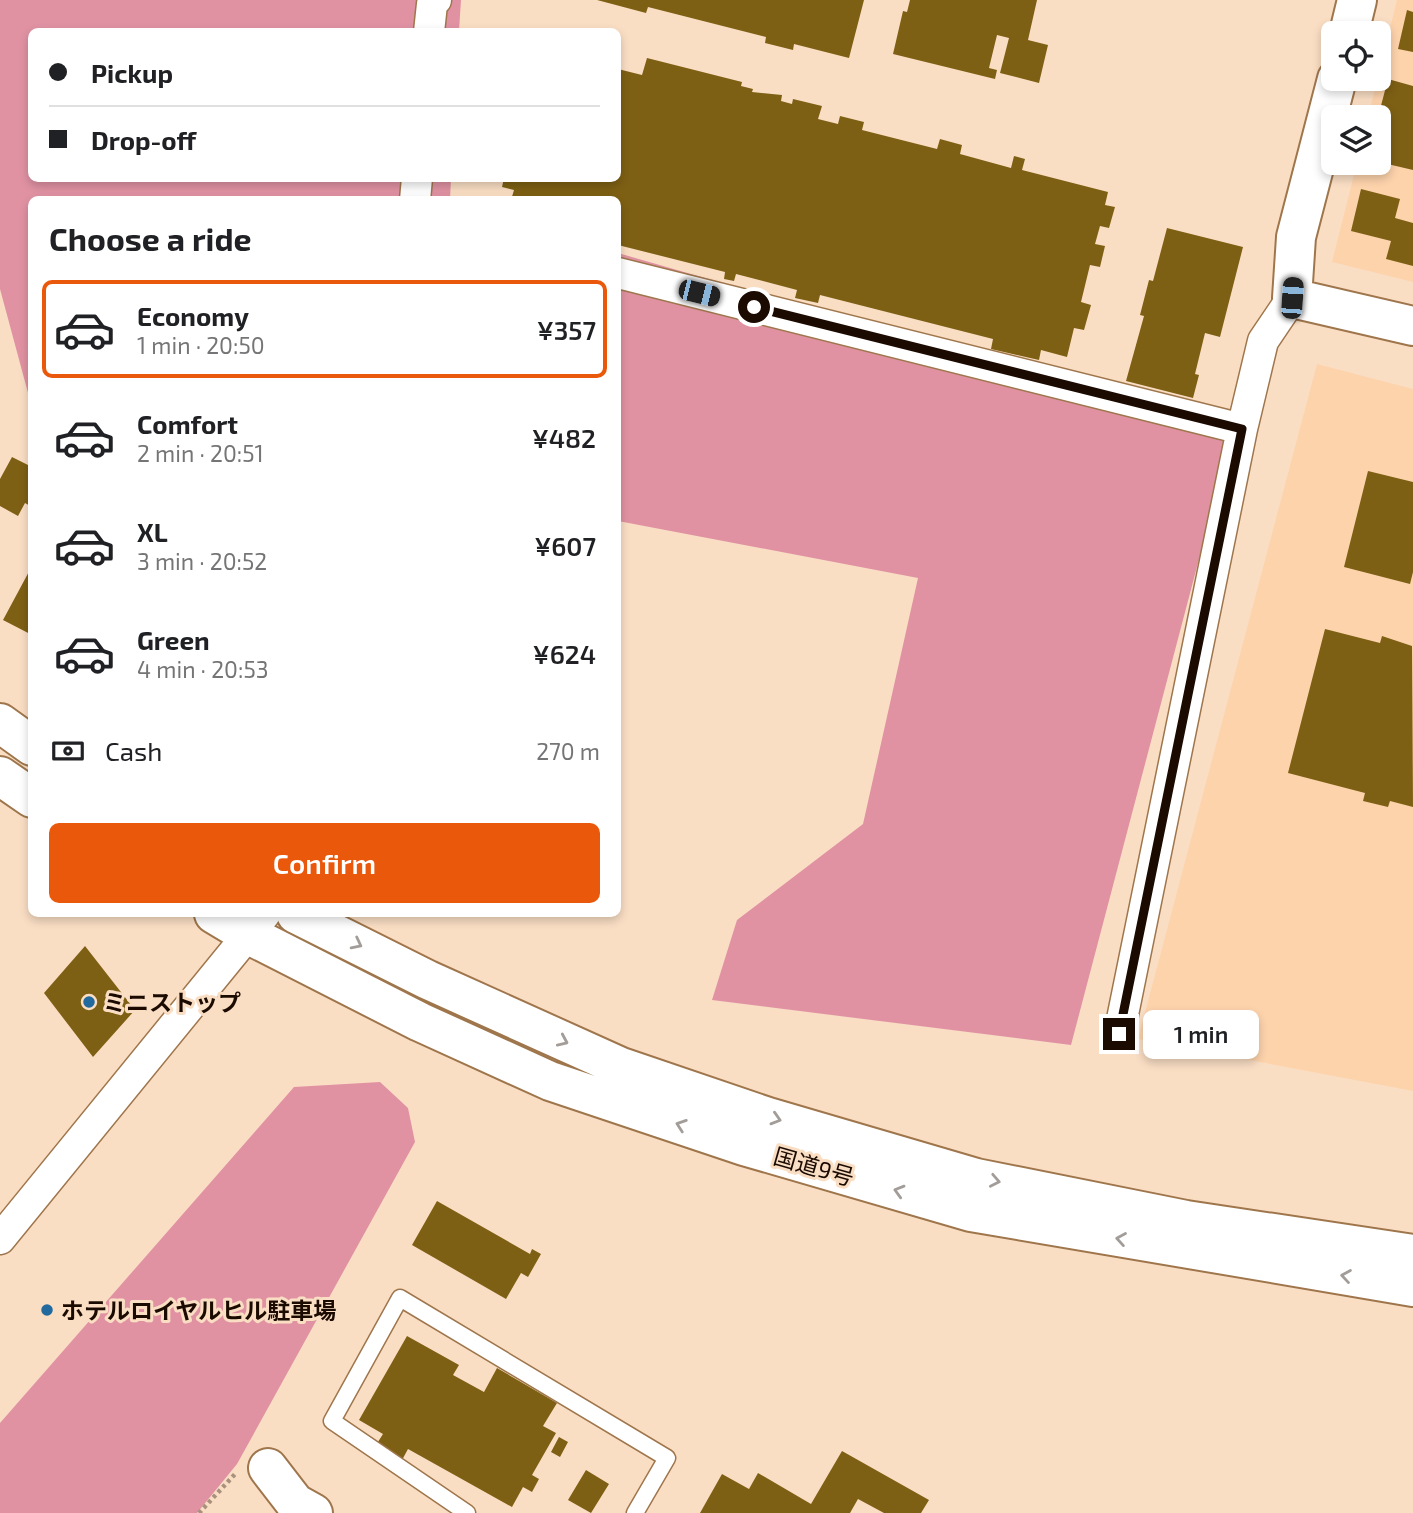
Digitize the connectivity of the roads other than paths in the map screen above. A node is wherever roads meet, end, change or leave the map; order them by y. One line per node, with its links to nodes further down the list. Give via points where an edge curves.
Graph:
1 (436, 0): 4 (street)
2 (1357, 0): 3 (main road)
3 (1352, 21)
4 (429, 28)
5 (1334, 91): 7 (main road, via 1296,237)
6 (621, 274): 9 (street)
7 (1292, 298): 8 (main road); 9 (street, via 1263,341)
8 (1413, 326)
9 (1242, 429): 17 (street)
10 (0, 723): 11 (main road)
11 (28, 743)
12 (0, 776): 13 (main road)
13 (28, 795)
14 (227, 917): 16 (main road, 国道9号)
15 (302, 917): 19 (main road, 国道9号, one-way to 19, via 621,1067 768,1117 976,1178 1186,1220)
16 (257, 924): 18 (street); 20 (main road, 国道9号, one-way to 16, via 971,1212 758,1150 550,1081 420,1022)
17 (1119, 1034)
18 (0, 1239)
19 (1413, 1254)
20 (1413, 1287)
21 (268, 1468): 22 (main road, via 295,1503)
22 (313, 1513)
23 (467, 1513): 24 (lane, via 332,1421 400,1298 667,1458)
24 (635, 1513)

